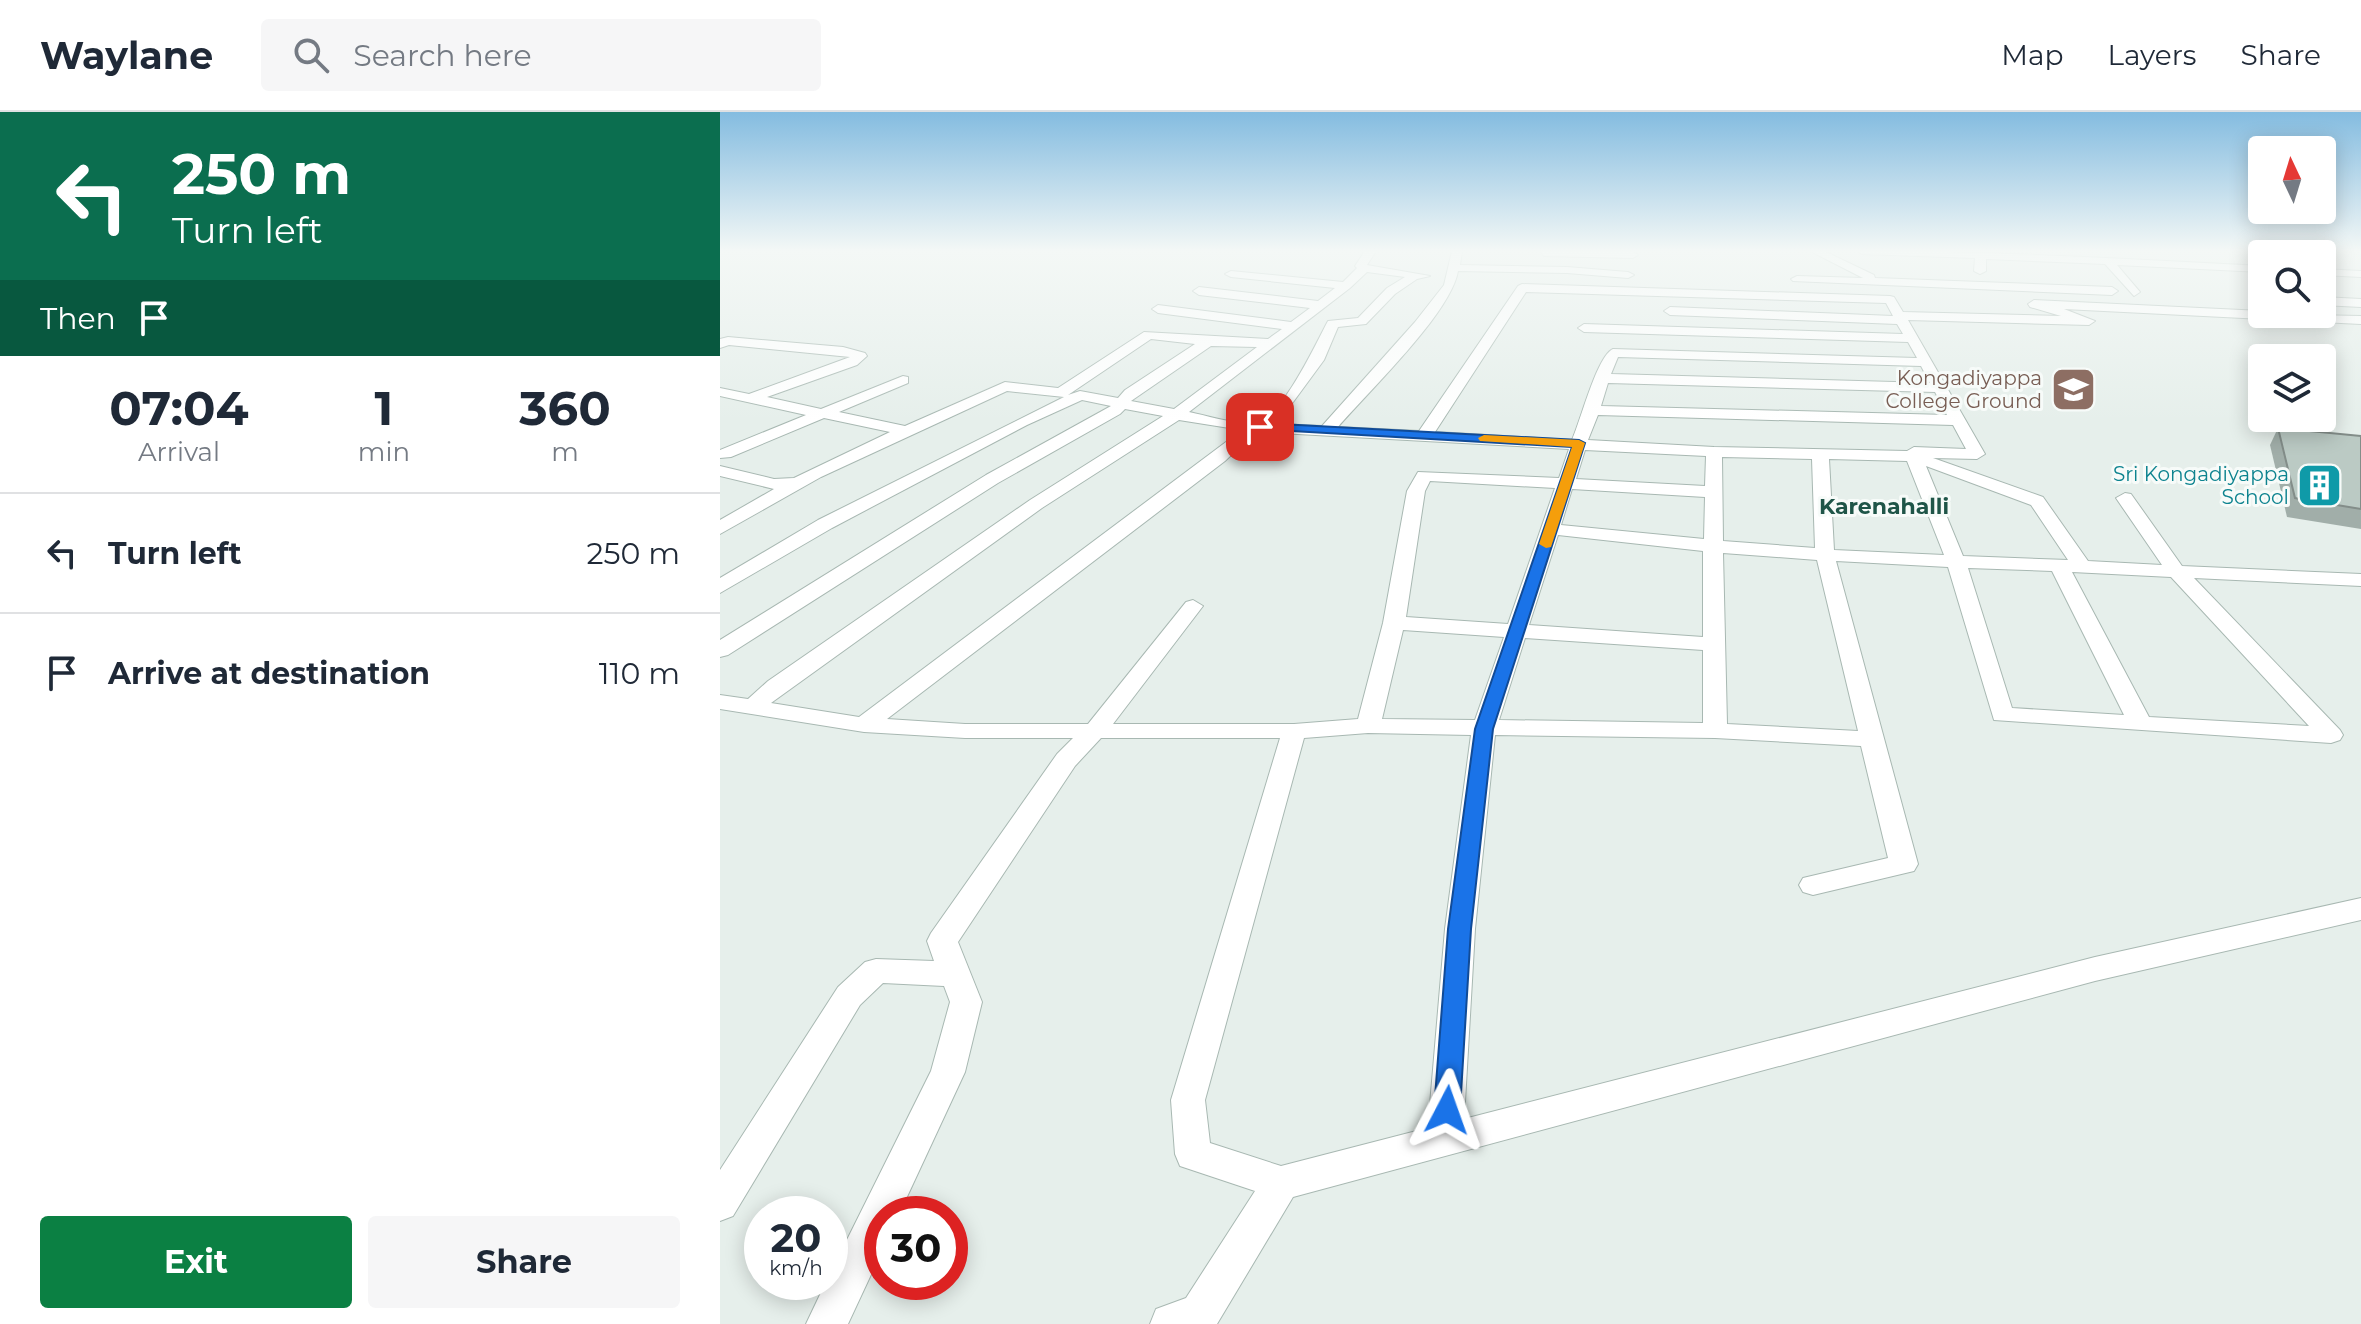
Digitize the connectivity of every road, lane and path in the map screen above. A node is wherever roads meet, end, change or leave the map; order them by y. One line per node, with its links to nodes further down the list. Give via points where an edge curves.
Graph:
1 (1316, 308): 15 (street)
2 (1375, 308): 37 (street, via 1362,321 1333,324 1317,360 1276,418)
3 (1433, 308): 39 (street)
4 (1509, 308): 40 (street)
5 (1601, 308): 11 (street)
6 (1679, 308): 11 (street)
7 (1895, 308): 13 (street)
8 (2046, 308): 13 (street, via 2089,321)
9 (2107, 308): 14 (street)
10 (1158, 309): 15 (street)
11 (1611, 310): 16 (street); 17 (street)
12 (1670, 311): 13 (street)
13 (1901, 318): 17 (street)
14 (2361, 320)
15 (1292, 326): 19 (street)
16 (1584, 328)
17 (1912, 338): 22 (street)
18 (1208, 342): 19 (street); 29 (street, via 1149,335); 32 (street)
19 (1269, 343): 35 (street)
20 (720, 344): 31 (street, via 860,356)
21 (1791, 358): 22 (street); 23 (street, via 1613,353); 25 (street)
22 (1926, 362): 27 (street)
23 (1601, 378): 25 (street); 33 (street)
24 (903, 380): 34 (street)
25 (1808, 385): 26 (street)
26 (1872, 386): 27 (street); 41 (street)
27 (1940, 388): 36 (street)
28 (720, 392): 31 (street)
29 (1061, 393): 30 (street); 38 (street, via 1005,386)
30 (1080, 395): 32 (street); 59 (street, via 825,524)
31 (751, 398): 34 (street)
32 (1121, 402): 35 (street); 64 (street, via 1115,411 992,479)
33 (1594, 410): 41 (street); 42 (street)
34 (824, 413): 38 (street); 45 (street)
35 (1176, 415): 37 (street); 66 (street, via 1023,513)
36 (1958, 420): 41 (street); 41 (street, via 1977,454 1914,452)
37 (1260, 427): 39 (street); 68 (street)
38 (906, 431): 46 (street)
39 (1326, 431): 40 (street)
40 (1425, 435): 42 (street)
41 (1896, 441): 44 (street); 54 (street); 56 (street, via 2037,501)
42 (1579, 443): 43 (street); 47 (street)
43 (1714, 452): 44 (street); 48 (street)
44 (1820, 453): 53 (street)
45 (722, 462): 46 (street, via 774,484)
46 (803, 481): 50 (street)
47 (1566, 482): 48 (street); 51 (street); 61 (street, via 1424,476 1416,491)
48 (1713, 492): 52 (street)
49 (2125, 498): 57 (street)
50 (720, 528)
51 (1550, 529): 52 (street); 62 (street)
52 (1713, 546): 53 (street); 63 (street)
53 (1825, 555): 54 (street); 74 (street)
54 (1956, 561): 55 (street); 67 (street, via 2002,715)
55 (2059, 566): 56 (street); 67 (street)
56 (2082, 567): 57 (street)
57 (2176, 571): 58 (street); 67 (street, via 2331,735)
58 (2361, 580)
59 (720, 587)
60 (1193, 606): 73 (street)
61 (1394, 623): 62 (street); 69 (street)
62 (1516, 634): 63 (street); 70 (street)
63 (1713, 644): 72 (street)
64 (720, 650)
65 (720, 702): 66 (street)
66 (753, 707): 68 (street)
67 (2140, 723)
68 (864, 725): 73 (street)
69 (1368, 726): 70 (street); 71 (street)
70 (1484, 729): 72 (street); 78 (street, via 1460,929)
71 (1294, 731): 73 (street); 79 (street, via 1188,1100 1193,1154)
72 (1715, 731): 74 (street)
73 (1093, 733): 77 (street, via 1066,760 942,941)
74 (1871, 739): 75 (street, via 1904,864)
75 (1813, 885)
76 (2361, 909): 78 (street, via 2095,969)
77 (955, 974): 80 (street, via 876,971 849,996); 81 (street, via 966,1002 948,1072)
78 (1445, 1141): 79 (street)
79 (1281, 1183): 82 (street, via 1200,1313)
80 (720, 1203)
81 (827, 1324)
82 (1171, 1324)

